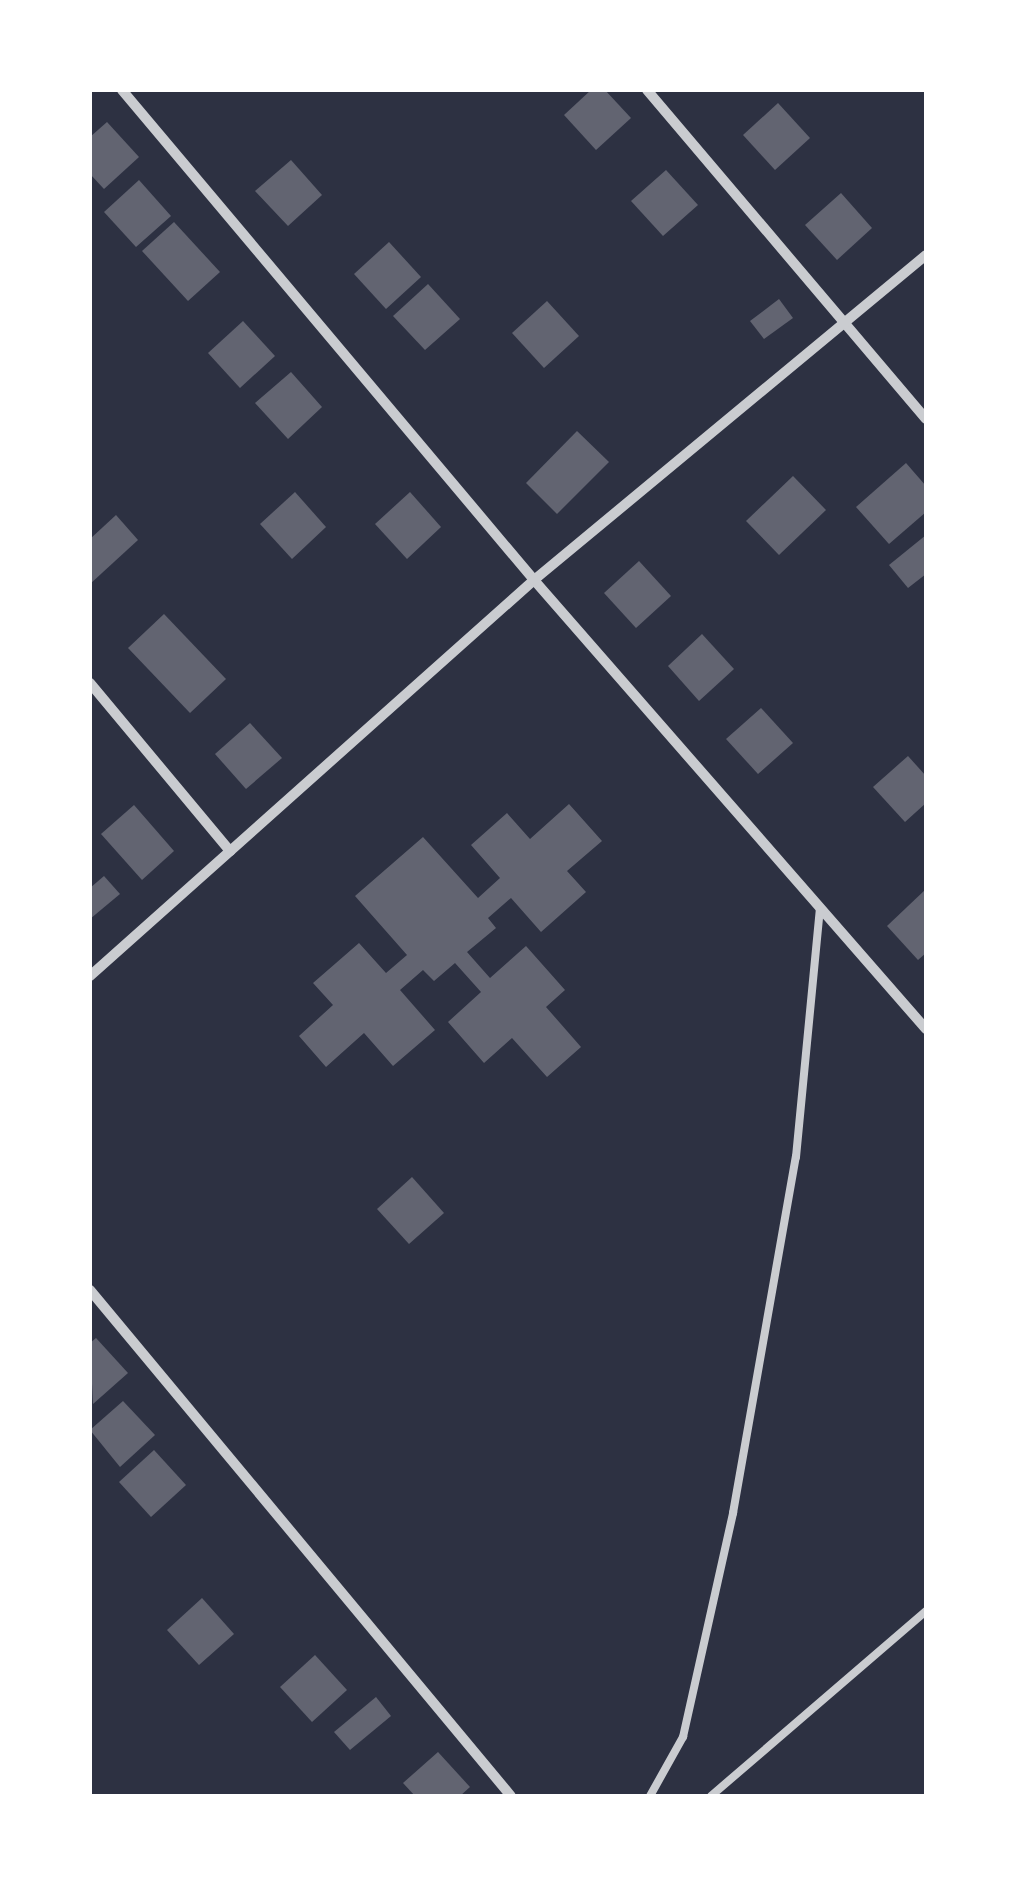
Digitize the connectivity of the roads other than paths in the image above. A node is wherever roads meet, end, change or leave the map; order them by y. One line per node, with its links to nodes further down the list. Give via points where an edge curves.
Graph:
1 (122, 90): 6 (street)
2 (647, 90): 4 (street)
3 (926, 255): 4 (street)
4 (842, 324): 5 (street); 6 (street)
5 (926, 419)
6 (534, 580): 8 (street); 9 (street)
7 (90, 683): 8 (street)
8 (230, 852): 10 (street)
9 (820, 904): 11 (street); 15 (lane, via 796,1157 733,1514 682,1737)
10 (90, 976)
11 (926, 1030)
12 (90, 1290): 14 (street)
13 (926, 1611): 16 (lane)
14 (511, 1796)
15 (650, 1796)
16 (711, 1796)

